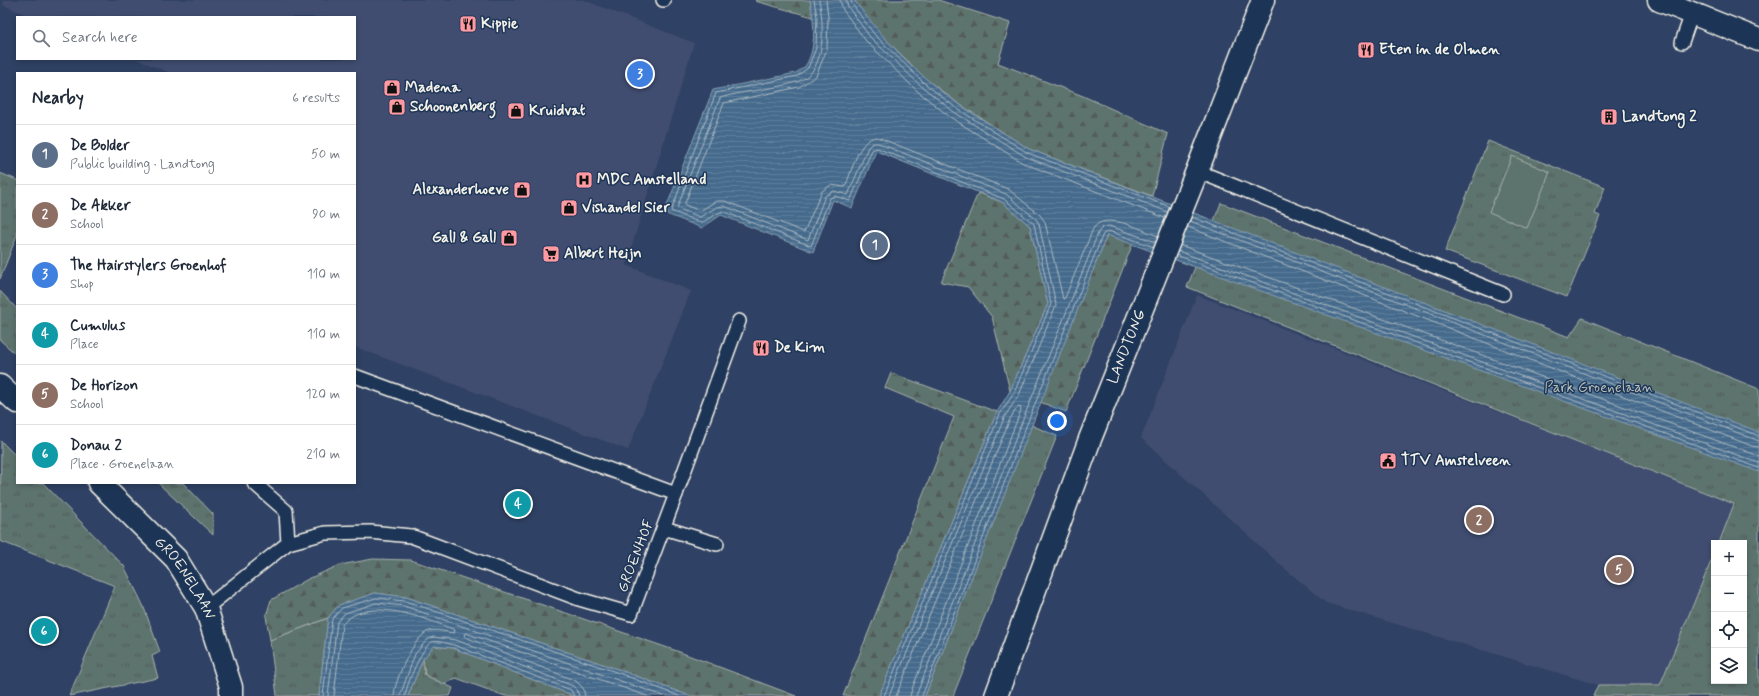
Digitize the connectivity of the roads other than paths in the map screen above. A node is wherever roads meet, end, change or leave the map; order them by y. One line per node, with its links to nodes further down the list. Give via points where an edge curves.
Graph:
1 (1263, 0): 6 (street, LANDTONG)
2 (1659, 0): 3 (street)
3 (1694, 6): 4 (street); 5 (lane)
4 (1759, 40)
5 (1682, 42)
6 (1197, 171): 7 (lane); 20 (street, LANDTONG, via 1090,439)
7 (1502, 294)
8 (739, 321): 14 (lane, GROENHOF)
9 (356, 376): 14 (lane)
10 (0, 386): 11 (street)
11 (16, 401)
12 (100, 484): 18 (street, GROENELAAN, via 176,559)
13 (255, 484): 16 (lane, via 286,511)
14 (676, 494): 15 (lane, GROENHOF)
15 (664, 528): 16 (lane, GROENHOF, via 631,614 579,599 412,536 370,532 326,533); 17 (lane)
16 (288, 543): 18 (lane, GROENHOF)
17 (717, 544)
18 (206, 608): 19 (street, GROENELAAN, via 231,687)
19 (231, 696)
20 (996, 696)

